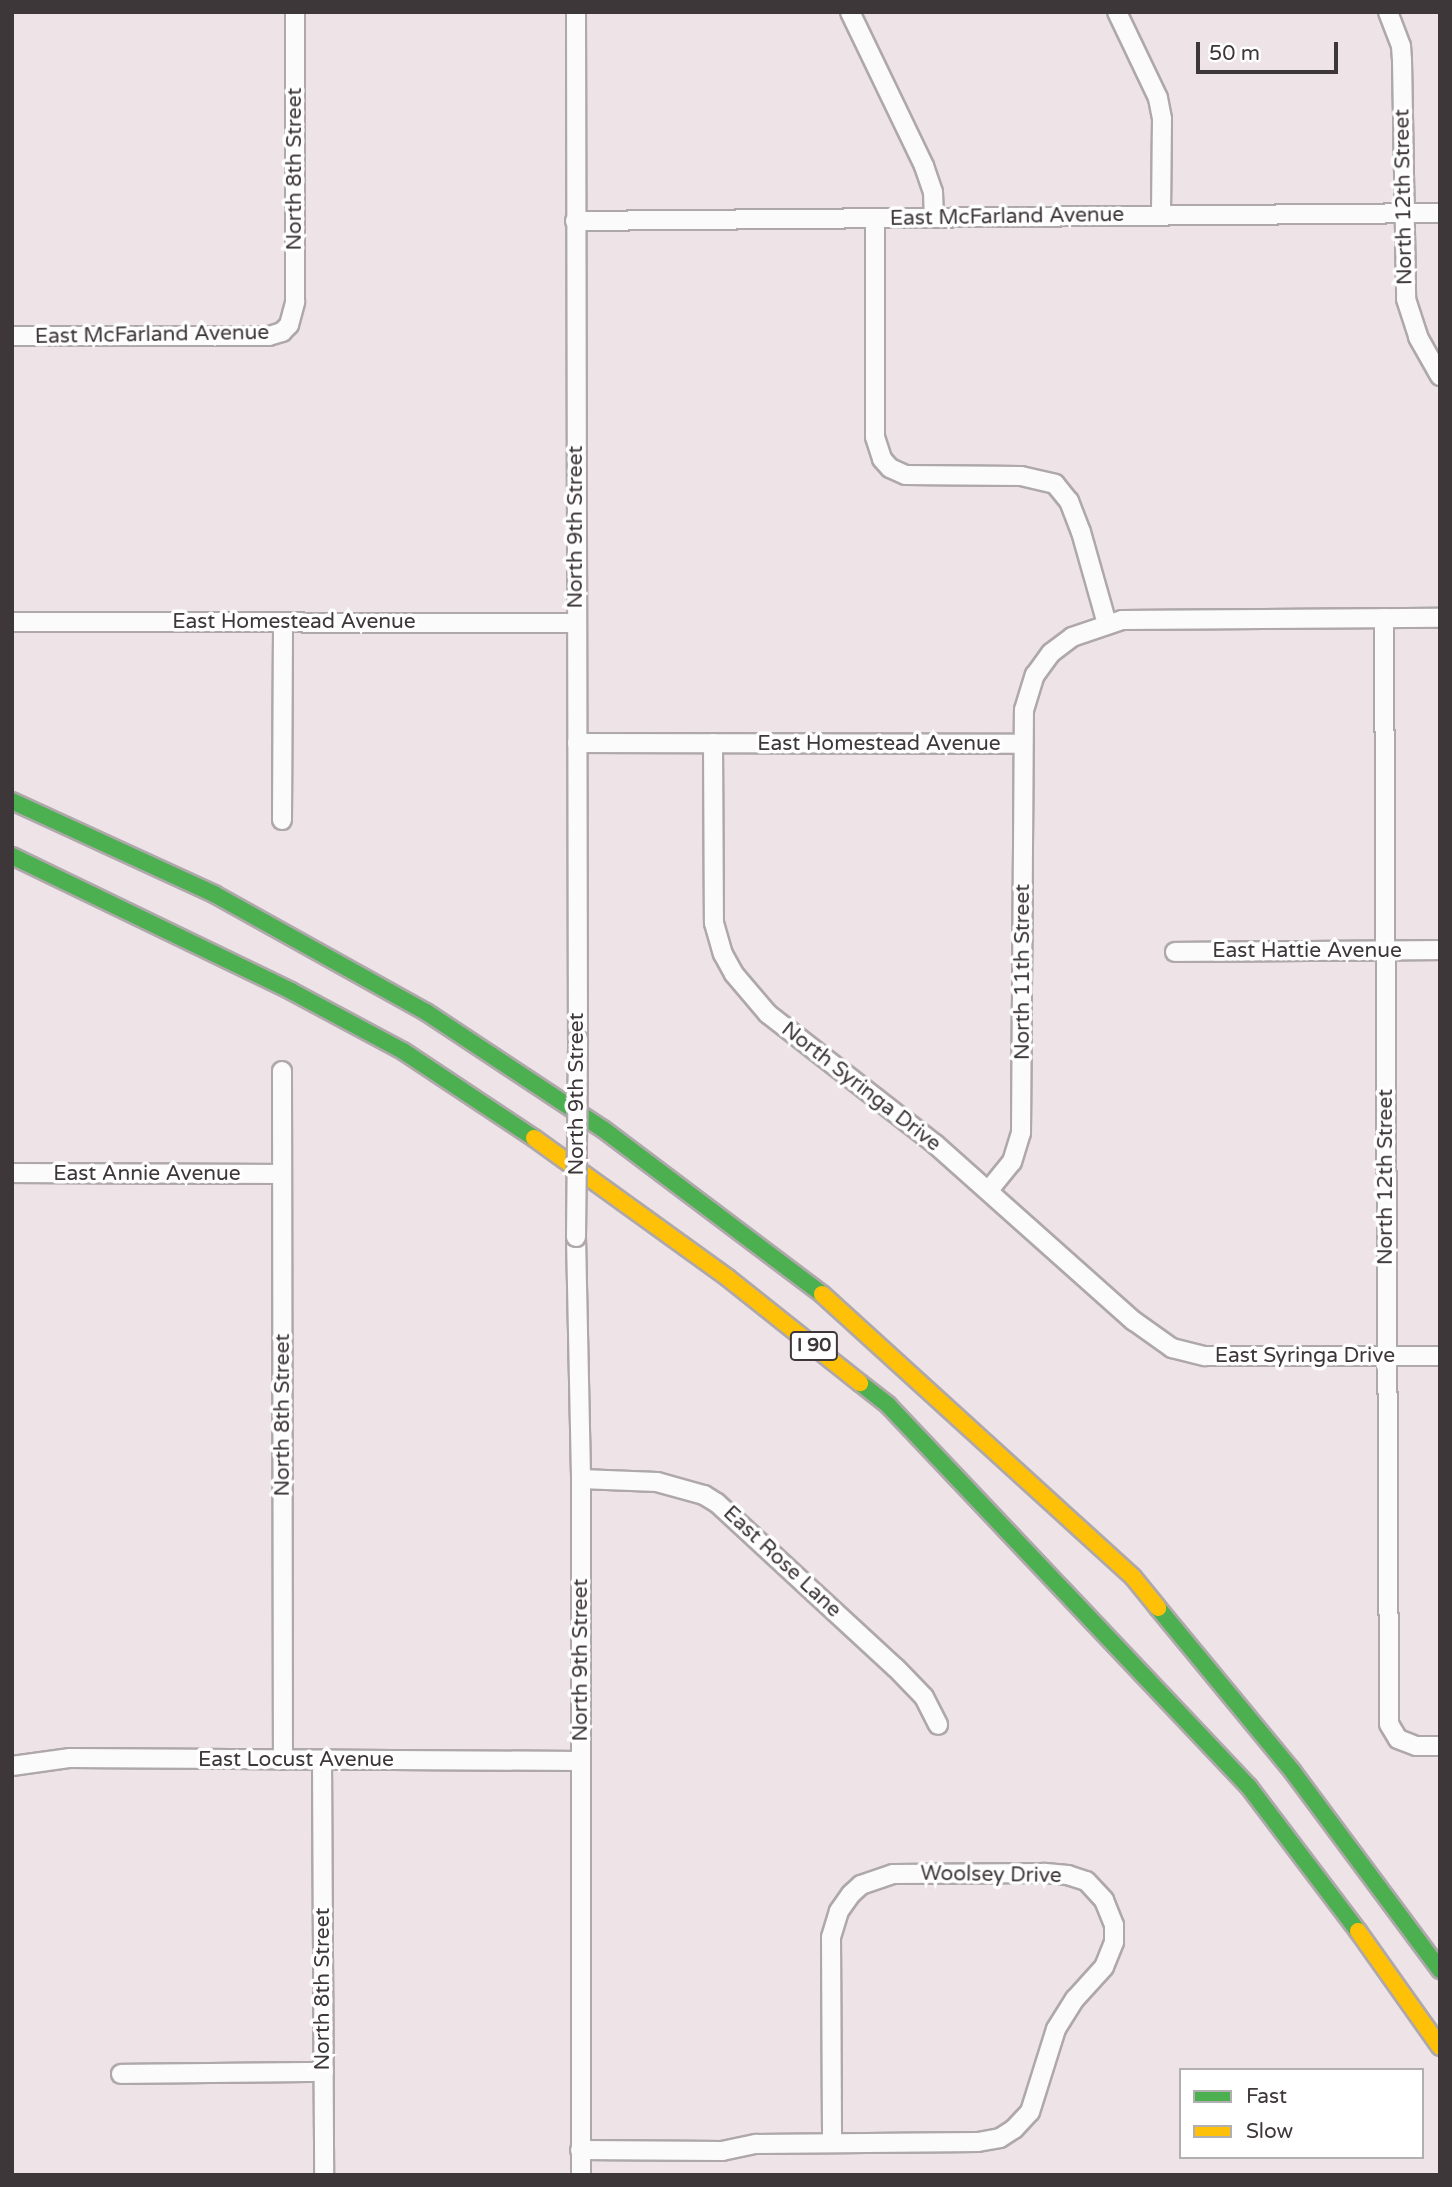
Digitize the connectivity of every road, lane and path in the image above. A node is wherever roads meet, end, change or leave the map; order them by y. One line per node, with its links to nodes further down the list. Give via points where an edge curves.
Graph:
1 (295, 12): 12 (street, North 8th Street, via 295,302)
2 (576, 12): 11 (street, North 9th Street)
3 (850, 12): 10 (street, via 924,166 933,192)
4 (1117, 12): 8 (street, via 1158,99)
5 (1388, 12): 7 (street, North 12th Street, via 1401,46)
6 (1440, 213): 7 (street, East McFarland Avenue)
7 (1403, 214): 8 (street, East McFarland Avenue); 14 (street, North 12th Street, via 1410,319)
8 (1161, 215): 10 (street, East McFarland Avenue)
9 (875, 218): 10 (street, East McFarland Avenue); 11 (street, East McFarland Avenue); 20 (street, via 875,437 882,459 906,475 1021,476 1055,484 1073,511)
10 (934, 218)
11 (575, 221): 19 (street, North 9th Street)
12 (289, 325): 13 (street, East McFarland Avenue, via 269,336)
13 (12, 336)
14 (1440, 376)
15 (1384, 618): 16 (street, East Homestead Avenue); 20 (street, East Homestead Avenue, via 1166,618); 28 (street, North 12th Street)
16 (1440, 618)
17 (12, 622): 18 (street, East Homestead Avenue)
18 (283, 622): 19 (street, East Homestead Avenue); 25 (street)
19 (577, 623): 21 (street, North 9th Street)
20 (1107, 624): 23 (street, East Homestead Avenue, via 1060,644 1035,675 1024,710)
21 (577, 743): 22 (street, East Homestead Avenue); 37 (street, North 9th Street, bridge, via 576,1237)
22 (713, 743): 23 (street, East Homestead Avenue); 33 (street, North Syringa Drive, via 714,923 734,974 768,1014)
23 (1022, 744): 33 (street, North 11th Street, via 1022,1122 1012,1163)
24 (12, 801): 44 (highway, I 90, via 214,894 426,1012 603,1129 828,1298 1133,1577 1293,1772)
25 (282, 821)
26 (12, 856): 45 (highway, I 90, via 291,991 402,1051 572,1163 728,1278 888,1405 1249,1787 1327,1887)
27 (1440, 950): 28 (street, East Hattie Avenue)
28 (1385, 951): 29 (street, East Hattie Avenue); 35 (street, North 12th Street)
29 (1175, 952)
30 (282, 1070): 32 (street, North 8th Street)
31 (12, 1173): 32 (street, East Annie Avenue)
32 (282, 1174): 40 (street, North 8th Street)
33 (989, 1191): 34 (street, North Syringa Drive, via 1134,1321)
34 (1172, 1348): 35 (street, East Syringa Drive, via 1205,1356)
35 (1387, 1356): 36 (street, East Syringa Drive); 39 (street, North 12th Street, via 1389,1724 1395,1734 1416,1746)
36 (1440, 1356)
37 (581, 1479): 38 (street, East Rose Lane, via 657,1482 717,1503 905,1678 924,1698); 42 (street, North 9th Street)
38 (938, 1725)
39 (1440, 1746)
40 (283, 1760): 41 (street, East Locust Avenue); 43 (street, East Locust Avenue, via 70,1758)
41 (322, 1760): 42 (street, East Locust Avenue); 46 (street, North 8th Street)
42 (580, 1761): 49 (street, North 9th Street)
43 (12, 1766)
44 (1439, 1968)
45 (1440, 2048)
46 (324, 2072): 47 (street); 50 (street, North 8th Street)
47 (121, 2074)
48 (832, 2142): 48 (street, Woolsey Drive, via 978,2142 1000,2138 1024,2120 1034,2103 1056,2029 1104,1967 1112,1949 1114,1925 1104,1900 1086,1881 1043,1873 892,1874 861,1885 851,1894 838,1911 831,1937); 49 (street, Woolsey Drive, via 756,2144 722,2151)
49 (580, 2150): 51 (street, North 9th Street)
50 (324, 2175)
51 (580, 2175)

